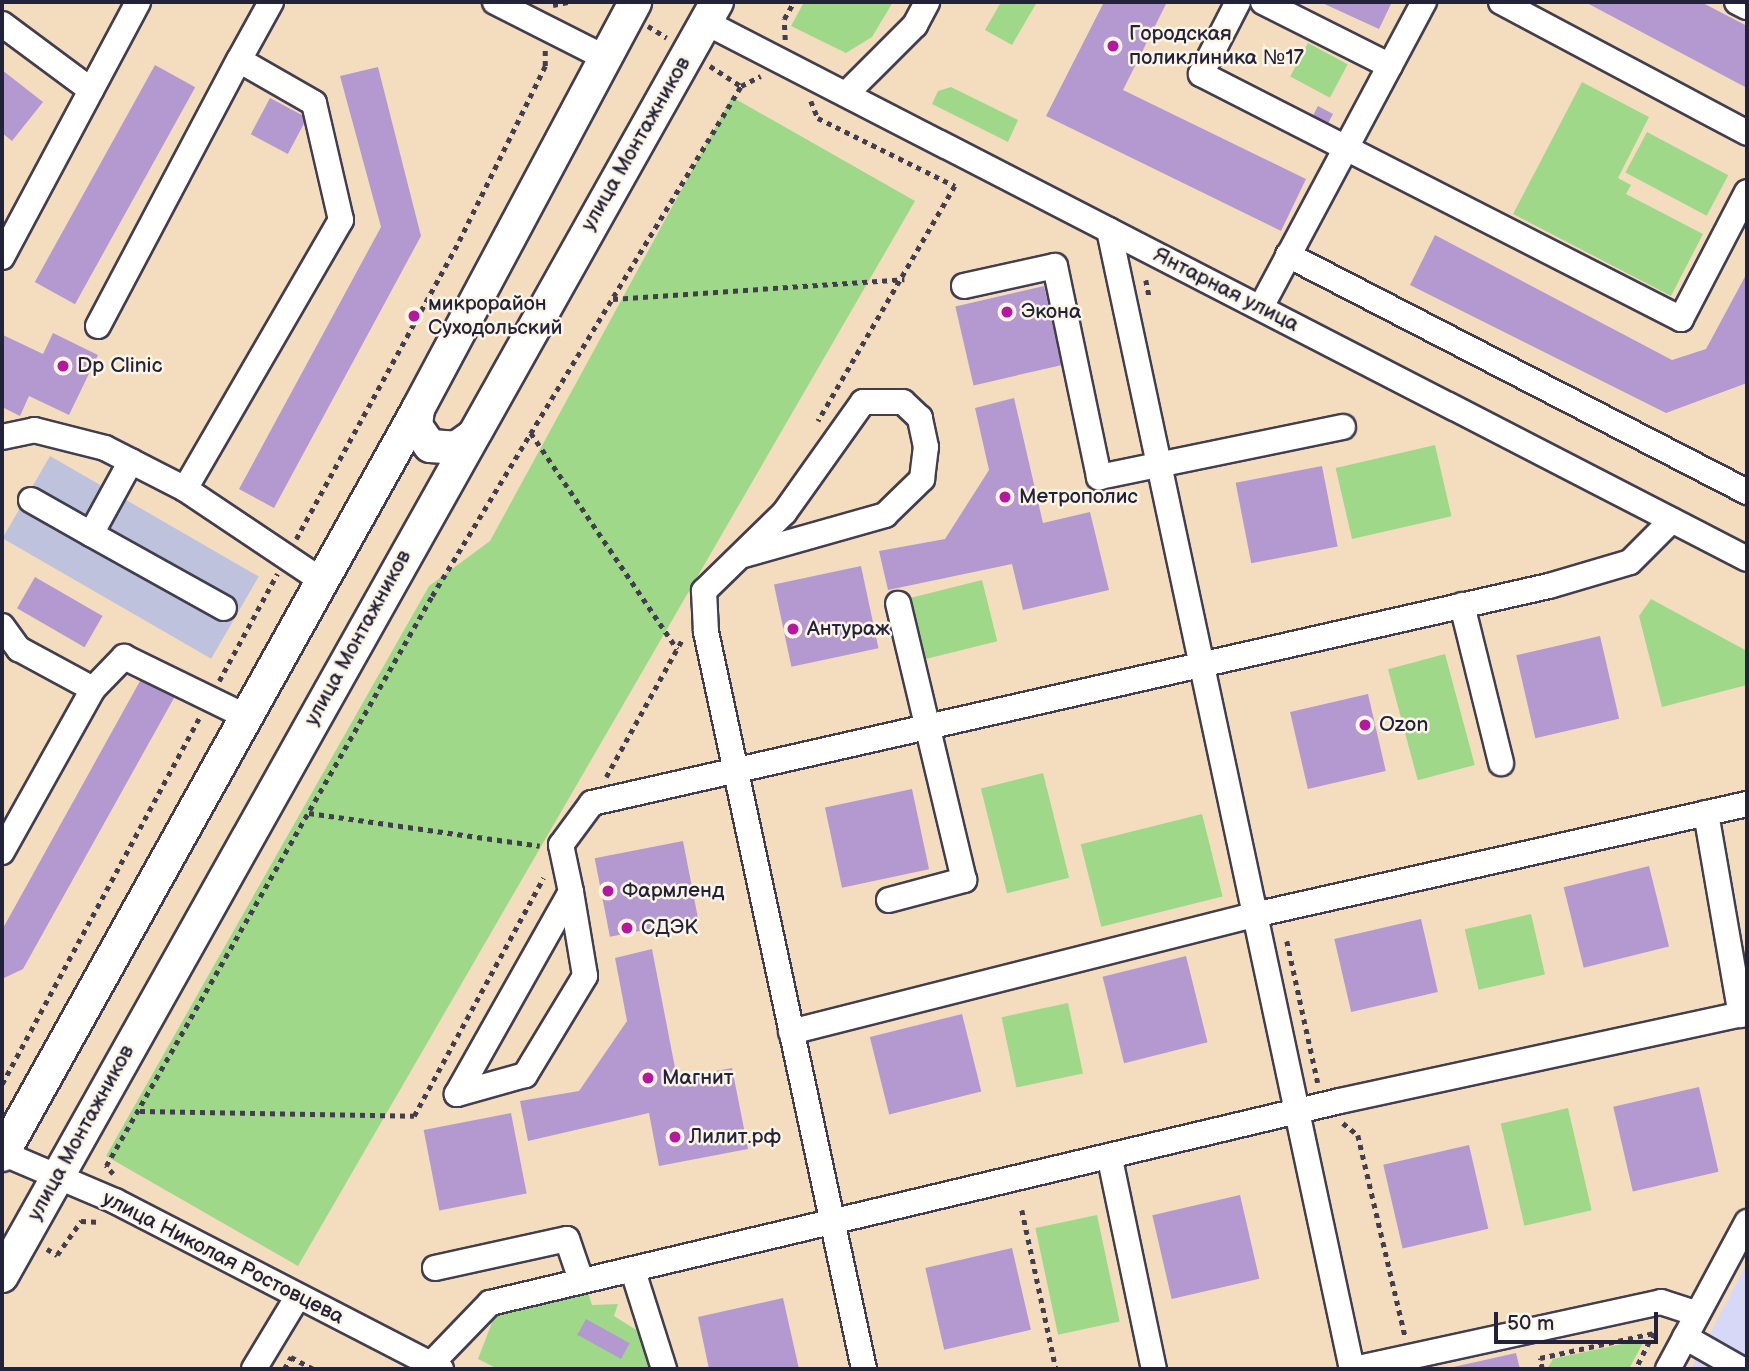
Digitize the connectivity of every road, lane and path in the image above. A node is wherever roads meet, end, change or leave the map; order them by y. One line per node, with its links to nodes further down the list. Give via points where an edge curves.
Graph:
1 (137, 2): 19 (street)
2 (271, 2): 16 (street)
3 (495, 2): 15 (street)
4 (635, 2): 15 (main road)
5 (794, 2): 18 (path, via 784,19 786,39)
6 (927, 2): 21 (street, via 915,26)
7 (1238, 2): 23 (street, via 1201,74)
8 (1262, 2): 17 (street)
9 (1424, 2): 17 (street)
10 (1501, 2): 22 (street)
11 (1737, 2): 12 (street)
12 (1747, 7)
13 (711, 12): 18 (street, Янтарная улица); 41 (main road, улица Монтажников)
14 (2, 24): 19 (street)
15 (604, 57): 36 (main road)
16 (239, 60): 35 (street); 44 (street, via 314,103 341,220)
17 (1390, 66): 23 (street)
18 (771, 71): 21 (street, Янтарная улица); 32 (path, via 741,86)
19 (91, 90): 25 (street)
20 (808, 94): 29 (path, via 818,118 955,186)
21 (846, 94): 26 (street, Янтарная улица)
22 (1747, 133)
23 (1348, 147): 24 (street, via 1681,319); 27 (street)
24 (1747, 192)
25 (10, 223): 28 (street)
26 (1109, 230): 34 (street, Янтарная улица); 43 (street)
27 (1288, 255): 34 (street); 45 (street)
28 (2, 257)
29 (905, 279): 32 (path); 38 (path)
30 (1146, 280): 33 (path)
31 (964, 286): 43 (street, via 1055,266 1100,477)
32 (612, 300): 39 (path)
33 (1151, 306)
34 (1261, 307): 47 (street, Янтарная улица)
35 (98, 326)
36 (418, 409): 41 (main road, via 416,426 430,446 456,448); 51 (main road)
37 (1343, 427): 43 (street)
38 (812, 431)
39 (531, 433): 57 (path); 66 (path)
40 (2, 437): 42 (street, via 34,430)
41 (471, 437): 82 (main road, улица Монтажников)
42 (131, 461): 44 (street); 48 (street)
43 (1156, 466): 58 (street)
44 (185, 489): 51 (street)
45 (1747, 492)
46 (32, 500): 48 (street)
47 (1672, 520): 50 (street, Янтарная улица); 53 (street, via 1630,562)
48 (91, 534): 54 (street)
49 (744, 555): 49 (street, via 784,513 863,402 903,402 920,418 926,447 922,479 885,515); 63 (street, via 704,591 706,632)
50 (1747, 558)
51 (321, 580): 60 (main road)
52 (898, 604): 61 (street)
53 (1462, 605): 58 (street); 62 (street)
54 (224, 608)
55 (2, 626): 59 (street, via 19,649)
56 (687, 631): 57 (path)
57 (677, 649): 64 (path)
58 (1199, 664): 61 (street); 74 (street)
59 (93, 689): 60 (street, via 124,657); 68 (street)
60 (246, 716): 80 (main road)
61 (925, 725): 63 (street); 72 (street, via 964,880)
62 (1501, 763)
63 (736, 770): 71 (street, via 592,803 561,845); 76 (street)
64 (602, 784)
65 (1747, 804): 67 (street)
66 (309, 813): 69 (path, via 546,846); 78 (path)
67 (1706, 813): 73 (street); 75 (street)
68 (2, 852)
69 (545, 858)
70 (543, 870): 78 (path, via 414,1115)
71 (571, 892): 71 (street, via 585,976 525,1075 457,1094)
72 (889, 900)
73 (1280, 911): 74 (street); 77 (path)
74 (1254, 915): 76 (street); 79 (street)
75 (1744, 1014): 77 (street)
76 (791, 1032): 86 (street)
77 (1322, 1106): 79 (street); 95 (path, via 1358,1135)
78 (140, 1111): 83 (path, via 106,1166 124,1183)
79 (1296, 1113): 81 (street); 104 (street)
80 (2, 1154): 82 (street, улица Николая Ростовцева)
81 (1110, 1159): 86 (street); 103 (street)
82 (56, 1176): 83 (street, улица Николая Ростовцева); 87 (main road, улица Монтажников)
83 (115, 1201): 87 (path, via 103,1223 74,1225 57,1255); 92 (street, улица Николая Ростовцева)
84 (1022, 1210): 102 (path)
85 (1747, 1222): 93 (street)
86 (834, 1226): 89 (street); 101 (street)
87 (24, 1236): 90 (main road, улица Монтажников)
88 (435, 1268): 91 (street, via 567,1239)
89 (633, 1271): 91 (street); 100 (street)
90 (2, 1276)
91 (580, 1280): 96 (street, via 490,1303)
92 (298, 1296): 96 (street, улица Николая Ростовцева); 97 (street)
93 (1697, 1314): 94 (street); 95 (street, via 1661,1302)
94 (1685, 1337): 107 (street); 108 (street)
95 (1410, 1357): 104 (street)
96 (436, 1367)
97 (254, 1369)
98 (284, 1369): 99 (path, via 291,1357)
99 (314, 1369)
100 (664, 1369)
101 (864, 1369)
102 (1056, 1369)
103 (1154, 1369)
104 (1353, 1369)
105 (1542, 1369): 106 (path, via 1540,1358 1654,1333)
106 (1636, 1369)
107 (1668, 1369)
108 (1741, 1369)

